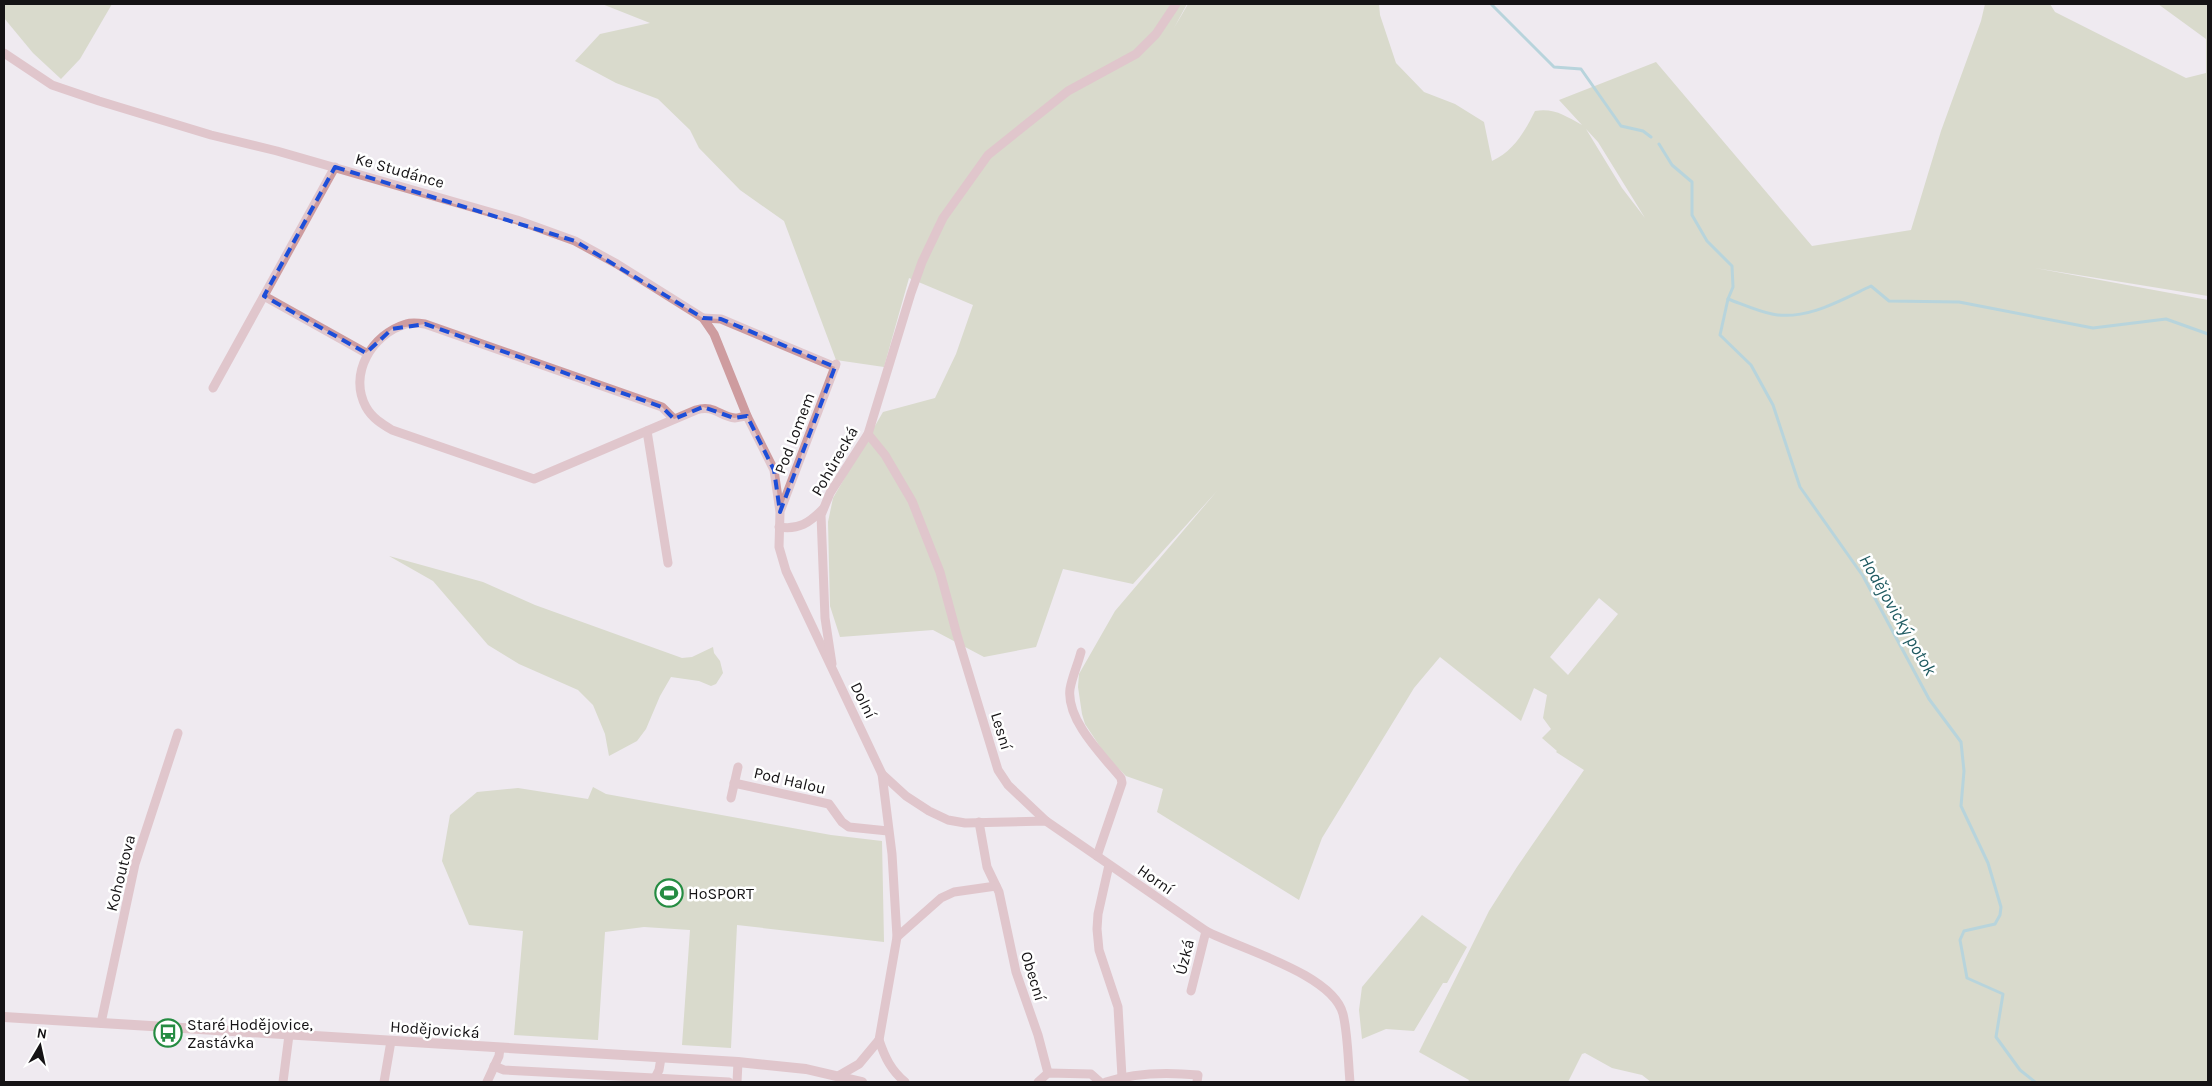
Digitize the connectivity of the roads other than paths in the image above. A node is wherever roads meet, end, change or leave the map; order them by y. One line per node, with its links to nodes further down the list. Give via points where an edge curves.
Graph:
1 (1176, 4): 12 (street, Pohůrecká, via 1156,34 1136,54 1068,91 988,155 943,218 922,262)
2 (4, 53): 3 (street, Ke Studánce, via 52,85 212,135)
3 (335, 167): 4 (street); 5 (street, Ke Studánce, via 517,220 575,241)
4 (264, 296): 6 (street); 7 (street)
5 (704, 318): 8 (street, Ke Studánce); 14 (street, Pod Lomem, via 722,319 835,366)
6 (366, 353): 10 (street, via 392,329 408,323 425,324 662,407); 11 (street, via 360,392 366,408 378,421 392,430 534,479)
7 (214, 388)
8 (736, 388): 9 (street, Dolní)
9 (747, 416): 10 (street, via 734,418 703,408); 14 (street, Dolní, via 774,470)
10 (674, 419): 11 (street)
11 (647, 431): 16 (street)
12 (868, 434): 13 (street, Pohůrecká); 24 (street, Lesní, via 885,455 912,501 940,572 998,770 1008,785)
13 (823, 509): 15 (street, via 810,522 799,527); 18 (street, Pohůrecká, via 822,571)
14 (780, 512): 15 (street, Dolní)
15 (779, 527): 18 (street, Dolní, via 786,571)
16 (668, 563)
17 (1081, 652): 27 (street, via 1070,690 1073,712 1122,783)
18 (832, 672): 21 (street, Dolní, via 852,707)
19 (178, 734): 34 (street, Kohoutova, via 135,864)
20 (738, 766): 22 (street)
21 (882, 774): 25 (street, via 929,811 948,820); 26 (street, Dolní)
22 (734, 783): 23 (street); 26 (street, Pod Halou, via 829,804 849,827)
23 (731, 798)
24 (1046, 821): 25 (street); 27 (street, Horní)
25 (979, 822): 29 (street, Obecní, via 987,867)
26 (888, 831): 31 (street, Dolní)
27 (1097, 856): 28 (street, Horní)
28 (1109, 865): 30 (street, Horní); 44 (street, via 1097,929 1099,950 1118,1007)
29 (996, 886): 31 (street, via 954,892 941,898); 42 (street, Obecní, via 1016,972)
30 (1206, 931): 32 (street, Úzká); 57 (street, Horní, via 1291,966 1336,1000 1343,1013)
31 (897, 937): 36 (street, Dolní)
32 (1191, 991)
33 (4, 1017): 34 (street, Hodějovická)
34 (101, 1023): 35 (street, Hodějovická)
35 (289, 1034): 37 (street, Hodějovická); 46 (street)
36 (879, 1040): 43 (street, Dolní, via 859,1064); 52 (street, via 886,1060)
37 (391, 1041): 38 (street, Hodějovická); 47 (street)
38 (500, 1048): 39 (street, Hodějovická); 41 (street)
39 (660, 1058): 40 (street, Hodějovická); 45 (street)
40 (738, 1062): 43 (street, Hodějovická); 50 (street)
41 (494, 1066): 45 (street, via 504,1070); 48 (street)
42 (1048, 1073): 53 (street); 54 (street, via 1091,1074)
43 (840, 1075): 51 (street, Hodějovická)
44 (1122, 1077): 55 (street); 56 (street, via 1168,1072 1198,1075)
45 (655, 1078): 49 (street)
46 (283, 1082)
47 (384, 1082)
48 (487, 1082)
49 (729, 1082)
50 (737, 1082)
51 (862, 1082)
52 (905, 1082)
53 (1038, 1082)
54 (1100, 1082)
55 (1106, 1082)
56 (1198, 1082)
57 (1350, 1082)

